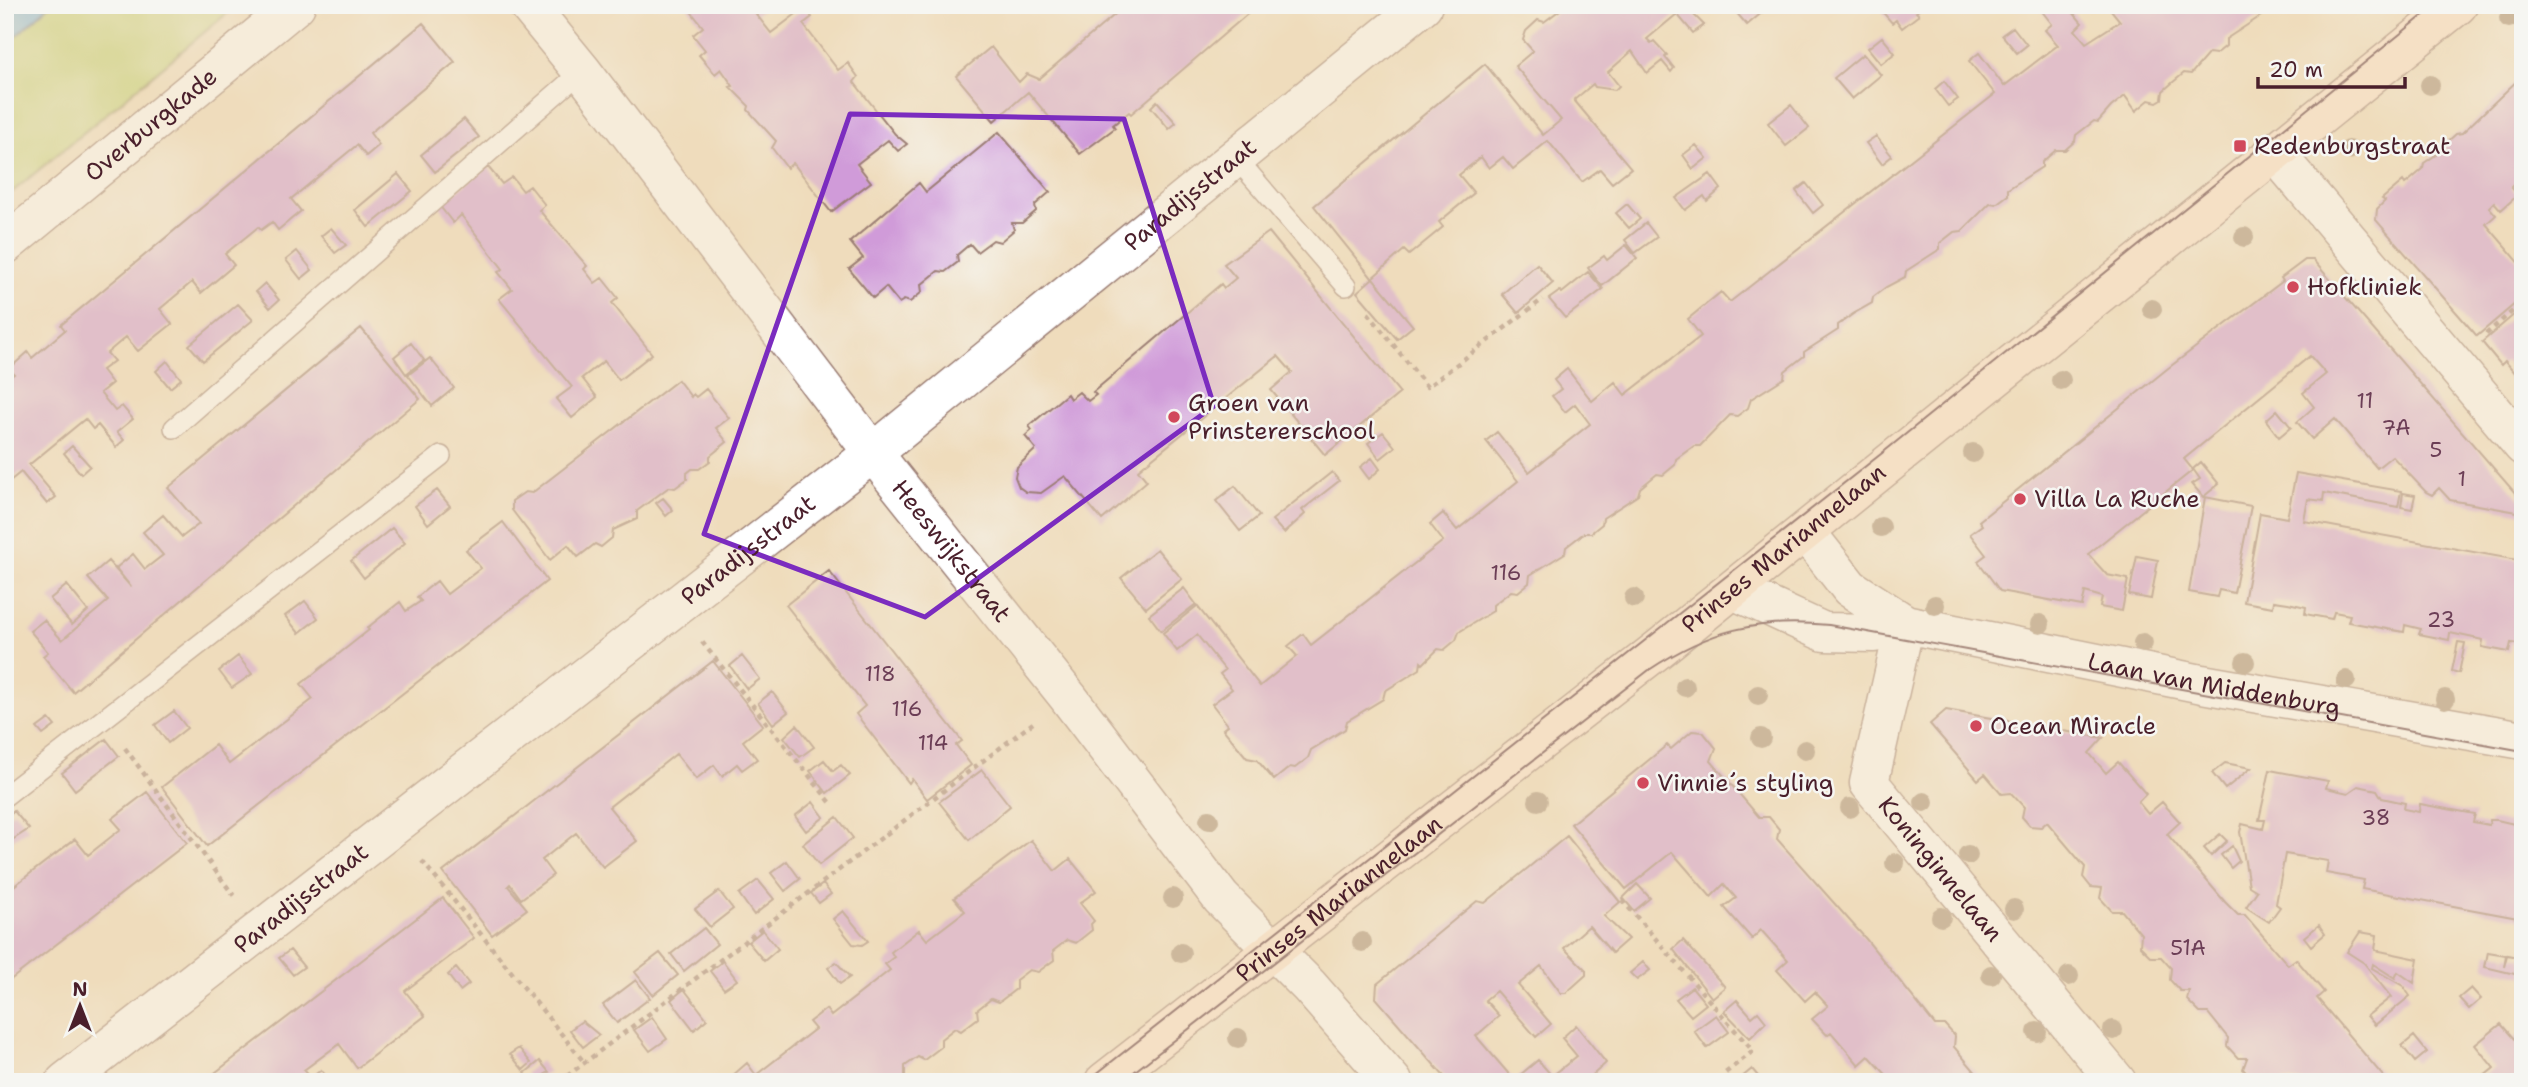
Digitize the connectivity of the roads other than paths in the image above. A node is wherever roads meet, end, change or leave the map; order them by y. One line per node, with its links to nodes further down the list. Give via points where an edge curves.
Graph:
1 (296, 5): 8 (street, Overburgkade)
2 (528, 5): 5 (street, Heeswijkstraat)
3 (1423, 5): 7 (street, Paradijsstraat)
4 (2458, 5): 6 (street, Prinses Mariannelaan)
5 (582, 71): 10 (lane); 12 (street, Heeswijkstraat)
6 (2276, 154): 11 (street); 14 (street, Prinses Mariannelaan)
7 (1236, 158): 9 (lane); 12 (street, Paradijsstraat)
8 (5, 245)
9 (1346, 286)
10 (174, 428)
11 (2523, 446)
12 (873, 453): 19 (street, Heeswijkstraat, via 1068,697 1220,898); 20 (street, Paradijsstraat)
13 (441, 456): 18 (lane)
14 (1806, 532): 15 (street, Prinses Mariannelaan); 16 (street, Laan van Middenburg, via 1850,588)
15 (1733, 590): 16 (street, Laan van Middenburg, via 1824,632 1874,633); 19 (street, Prinses Mariannelaan)
16 (1905, 624): 17 (street, Laan van Middenburg, via 2202,684); 23 (street, Koninginnelaan, via 1869,783)
17 (2523, 740)
18 (5, 796)
19 (1273, 951): 21 (street, Prinses Mariannelaan); 22 (street, Heeswijkstraat)
20 (65, 1082)
21 (1104, 1082)
22 (1393, 1082)
23 (2117, 1082)

